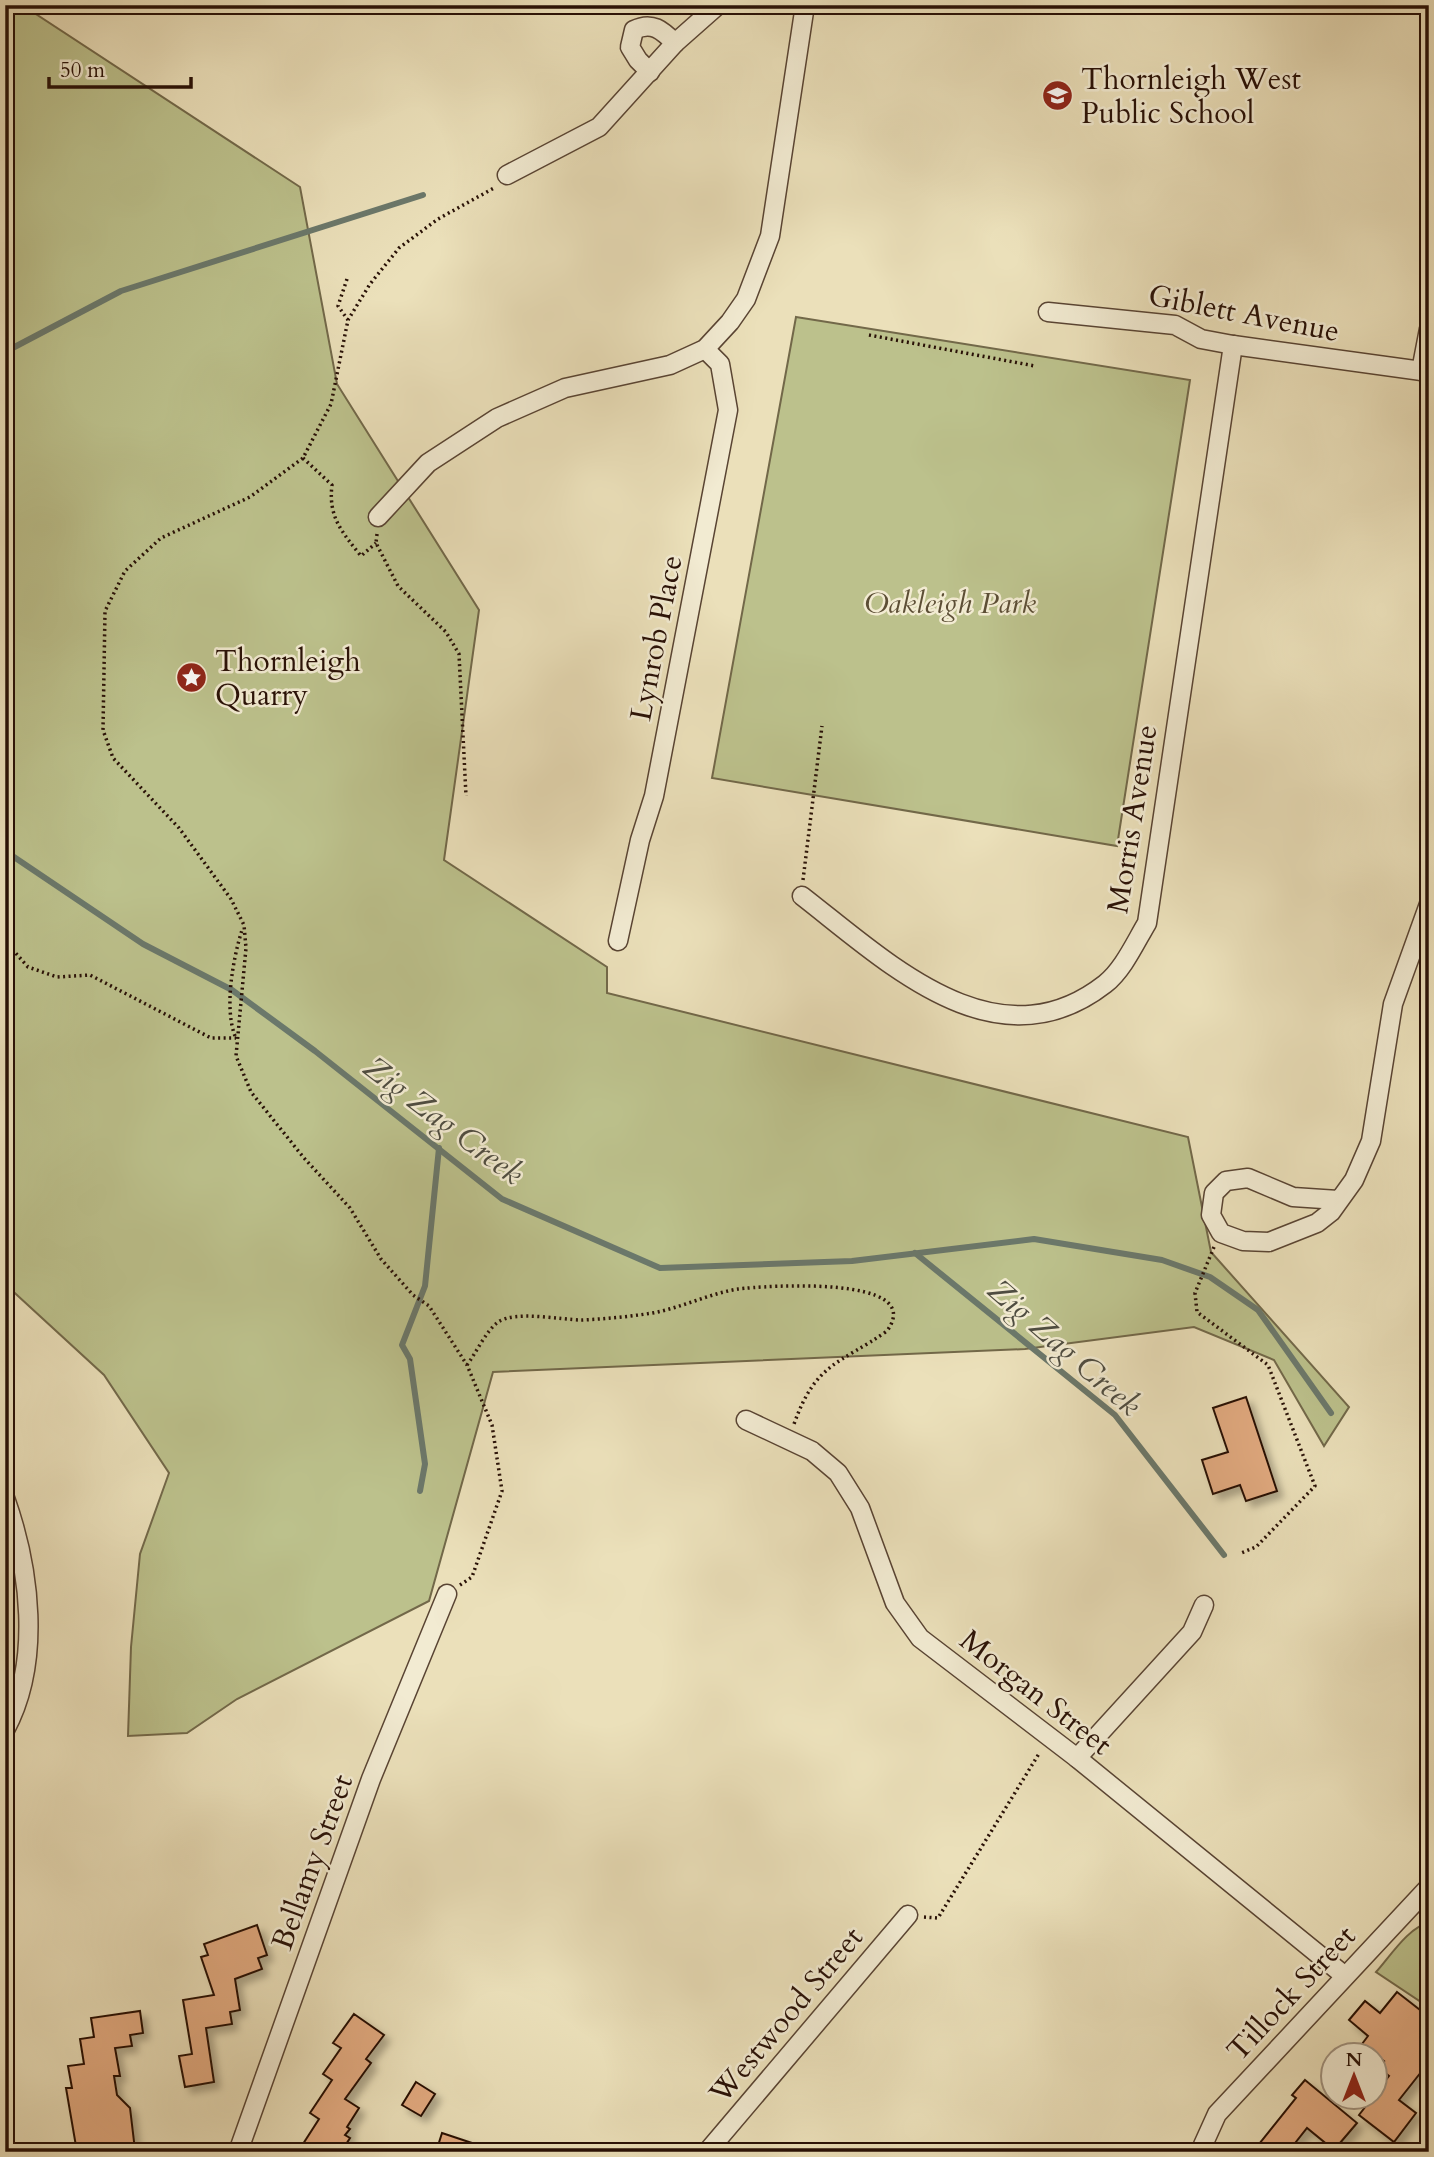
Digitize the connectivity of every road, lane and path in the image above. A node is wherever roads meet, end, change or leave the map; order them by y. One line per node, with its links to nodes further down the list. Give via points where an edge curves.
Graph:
1 (718, 5): 3 (street)
2 (805, 5): 12 (street, via 771,236 746,299)
3 (675, 43): 4 (street); 4 (street, via 657,27 634,30 630,47)
4 (650, 72): 5 (street, via 599,127)
5 (507, 175): 8 (path, via 499,185 438,219 399,248)
6 (347, 279): 8 (path, via 338,306)
7 (1048, 312): 11 (street, Giblett Avenue, via 1175,325 1201,339)
8 (348, 320): 15 (path, via 331,404)
9 (1429, 329): 14 (street)
10 (869, 335): 13 (path)
11 (1233, 345): 14 (street, Giblett Avenue); 20 (street, Morris Avenue, via 1147,923 1106,984 1067,1006 1029,1017 963,1007 906,977)
12 (705, 349): 16 (street, via 670,365 565,388 497,418 428,463); 24 (street, Lynrob Place, via 720,364 728,410 654,796)
13 (1035, 366)
14 (1425, 372)
15 (303, 458): 17 (path, via 332,485 329,507 361,556); 22 (path, via 250,496 162,538 125,571 105,611 103,730 113,758 179,828)
16 (378, 517): 17 (path)
17 (376, 543): 19 (path, via 397,586 446,632 459,654)
18 (822, 726): 20 (path)
19 (466, 796)
20 (802, 895)
21 (1429, 904): 26 (street, via 1393,1004 1371,1140 1364,1162)
22 (244, 925): 25 (path, via 246,948); 25 (path, via 232,990 231,1026)
23 (5, 941): 25 (path, via 28,967 57,977 90,975 211,1038)
24 (618, 941)
25 (236, 1038): 28 (path, via 236,1056 251,1092 350,1208 381,1259 429,1306)
26 (1338, 1200): 26 (street, via 1317,1223 1269,1242 1243,1241 1221,1233 1211,1215 1214,1193 1226,1181 1248,1178 1293,1197)
27 (1211, 1252): 32 (path, via 1195,1293 1197,1312 1268,1365 1315,1486 1256,1547)
28 (467, 1365): 29 (path, via 499,1322 519,1317 579,1320 655,1313 738,1289 847,1287 887,1300 894,1322 887,1331 825,1370); 33 (path, via 492,1425 502,1491 472,1577)
29 (801, 1405)
30 (746, 1420): 36 (street, Morgan Street, via 812,1451 838,1473 860,1508 903,1618 920,1638)
31 (5, 1498): 35 (street, via 24,1572 26,1637 19,1696)
32 (1241, 1553)
33 (447, 1594): 42 (street, Bellamy Street, via 371,1779)
34 (1204, 1605): 37 (street, via 1192,1632)
35 (5, 1730)
36 (1048, 1739): 37 (street, Morgan Street); 39 (path, via 938,1918)
37 (1077, 1758): 40 (street, Morgan Street)
38 (1426, 1895): 40 (street, Tillock Street)
39 (908, 1914): 43 (street, Westwood Street)
40 (1345, 1976): 41 (street, Tillock Street, via 1217,2114)
41 (1205, 2148)
42 (238, 2152)
43 (707, 2152)

